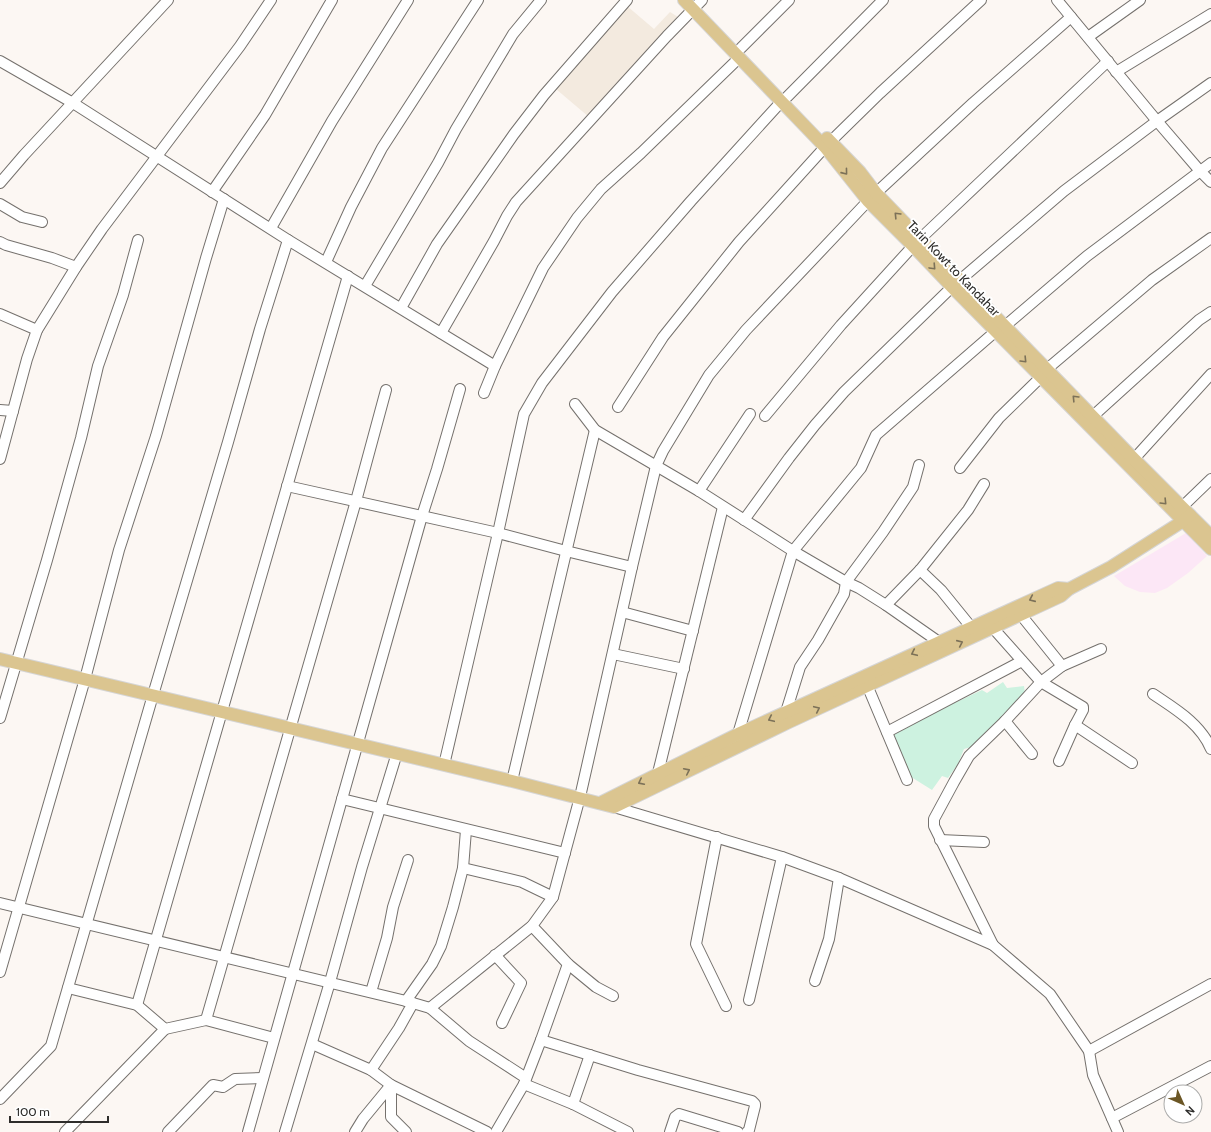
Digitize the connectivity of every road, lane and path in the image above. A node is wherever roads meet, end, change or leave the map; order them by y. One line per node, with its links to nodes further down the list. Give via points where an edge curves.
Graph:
1 (168, 0): 24 (street)
2 (271, 0): 27 (street, via 240,46)
3 (332, 0): 32 (street, via 265,115)
4 (408, 0): 37 (street, via 332,121)
5 (478, 0): 43 (street, via 382,148)
6 (540, 0): 47 (street, via 513,34)
7 (627, 0): 48 (street, via 544,95 514,134 437,244)
8 (684, 0): 14 (main road, Tarin Kowt to Kandahar)
9 (790, 0): 18 (street)
10 (883, 0): 23 (street)
11 (981, 0): 26 (street)
12 (1057, 0): 16 (street)
13 (1140, 0): 17 (street)
14 (697, 3): 18 (main road, Tarin Kowt to Kandahar); 53 (street, via 516,202)
15 (1211, 14): 21 (street)
16 (1071, 17): 17 (street); 33 (street)
17 (1088, 37): 20 (street)
18 (740, 53): 23 (main road, Tarin Kowt to Kandahar); 54 (street, via 641,153 601,189 576,218 543,268)
19 (0, 61): 24 (street)
20 (1108, 61): 21 (street); 42 (street)
21 (1116, 72): 25 (street)
22 (1211, 83): 25 (street)
23 (784, 99): 26 (main road, Tarin Kowt to Kandahar); 83 (street, via 612,292 542,383 524,414)
24 (73, 102): 27 (street); 31 (street)
25 (1157, 121): 29 (street); 46 (street, via 1064,191)
26 (828, 144): 33 (main road, Tarin Kowt to Kandahar); 61 (street, via 739,242 664,337)
27 (157, 156): 32 (street); 44 (street)
28 (1211, 163): 29 (street)
29 (1200, 171): 30 (street); 51 (street, via 1087,256)
30 (1211, 182)
31 (0, 183)
32 (212, 192): 34 (street)
33 (872, 197): 42 (main road, Tarin Kowt to Kandahar); 72 (street, via 746,330 709,375)
34 (224, 199): 37 (street); 106 (street, via 156,436 119,550)
35 (0, 204): 36 (street, via 22,217)
36 (42, 222)
37 (271, 228): 40 (street)
38 (1211, 238): 55 (street, via 1152,280)
39 (138, 240): 103 (street, via 123,295 98,366 81,438)
40 (288, 240): 43 (street); 110 (street)
41 (0, 242): 44 (street)
42 (917, 242): 46 (main road, Tarin Kowt to Kandahar); 65 (street, via 841,325)
43 (326, 262): 45 (street)
44 (76, 267): 52 (street)
45 (348, 276): 47 (street); 76 (street)
46 (956, 284): 51 (main road, Tarin Kowt to Kandahar); 82 (street, via 844,392 789,458)
47 (365, 286): 48 (street)
48 (401, 308): 53 (street)
49 (1211, 312): 66 (street)
50 (0, 314): 52 (street)
51 (1001, 329): 55 (main road, Tarin Kowt to Kandahar); 87 (street, via 876,435 861,468)
52 (37, 330): 63 (street)
53 (441, 333): 54 (street)
54 (495, 366): 59 (street)
55 (1044, 373): 66 (main road, Tarin Kowt to Kandahar, one-way to 55); 67 (main road, Tarin Kowt to Kandahar); 73 (street, via 998,418)
56 (1211, 374): 70 (street)
57 (460, 389): 81 (street)
58 (386, 390): 78 (street)
59 (484, 393)
60 (575, 404): 68 (street)
61 (618, 407)
62 (0, 410): 63 (street)
63 (13, 411): 69 (street)
64 (750, 414): 77 (street)
65 (765, 416)
66 (1092, 416): 67 (main road, Tarin Kowt to Kandahar)
67 (1099, 429): 70 (main road, Tarin Kowt to Kandahar); 80 (main road, Tarin Kowt to Kandahar, one-way to 80)
68 (595, 430): 72 (street); 86 (street)
69 (0, 459)
70 (1134, 459): 80 (main road, Tarin Kowt to Kandahar)
71 (919, 465): 90 (street, via 913,486)
72 (656, 466): 77 (street); 88 (street)
73 (960, 468)
74 (1211, 479): 80 (street)
75 (984, 484): 89 (street, via 968,510)
76 (287, 486): 78 (street); 111 (street)
77 (699, 491): 79 (street)
78 (356, 501): 81 (street); 116 (street)
79 (724, 506): 82 (street); 97 (street)
80 (1185, 514): 84 (main road, Tarin Kowt to Kandahar); 85 (main road, Tarin Kowt to Kandahar); 91 (main road, via 1111,567)
81 (422, 516): 83 (street); 119 (street)
82 (744, 520): 87 (street)
83 (498, 533): 86 (street); 125 (street)
84 (1211, 536)
85 (1211, 549)
86 (566, 551): 88 (street); 127 (street)
87 (793, 551): 90 (street); 118 (street)
88 (632, 567): 93 (street)
89 (920, 570): 92 (street); 95 (street, via 941,590)
90 (846, 582): 92 (street); 112 (street, via 844,594 800,667)
91 (1069, 589): 94 (main road, via 1061,596); 95 (main road, one-way to 95, via 1058,588)
92 (886, 605): 98 (street)
93 (622, 612): 97 (street); 100 (street)
94 (1021, 615): 96 (main road); 104 (street)
95 (971, 627): 98 (main road)
96 (993, 628): 102 (street); 108 (main road, one-way to 96)
97 (693, 632): 105 (street)
98 (939, 642): 112 (main road, one-way to 112)
99 (1101, 648): 104 (street)
100 (612, 654): 105 (street); 129 (street)
101 (0, 659): 103 (main road)
102 (1022, 661): 107 (street); 117 (street)
103 (16, 663): 106 (main road); 113 (street)
104 (1062, 666): 107 (street)
105 (684, 669): 126 (street)
106 (85, 679): 110 (main road); 145 (street)
107 (1041, 682): 114 (street); 115 (street, via 1083,708)
108 (867, 685): 117 (street); 132 (main road, one-way to 108)
109 (1153, 694): 120 (street, via 1190,719)
110 (153, 695): 111 (main road); 146 (street)
111 (221, 712): 116 (main road); 148 (street)
112 (786, 712): 118 (main road, one-way to 118)
113 (0, 718)
114 (1005, 721): 122 (street); 136 (street, via 969,756 954,782 934,819)
115 (1075, 725): 123 (street); 124 (street)
116 (290, 728): 119 (main road); 151 (street)
117 (887, 732): 128 (street)
118 (738, 734): 126 (main road)
119 (358, 744): 121 (main road); 130 (street)
120 (1211, 749)
121 (397, 753): 125 (main road); 133 (street)
122 (1032, 754)
123 (1059, 761)
124 (1132, 763)
125 (444, 765): 127 (main road)
126 (658, 774): 131 (main road, one-way to 131)
127 (512, 780): 129 (main road)
128 (907, 780)
129 (580, 797): 131 (main road); 138 (street)
130 (342, 800): 133 (street); 154 (street)
131 (600, 803): 132 (main road)
132 (614, 807): 135 (street)
133 (380, 809): 134 (street); 156 (street)
134 (466, 830): 138 (street); 141 (street)
135 (718, 837): 139 (street); 164 (street, via 696,944)
136 (940, 840): 137 (street); 149 (street)
137 (984, 842)
138 (564, 852): 143 (street)
139 (782, 857): 142 (street); 161 (street)
140 (408, 860): 159 (street)
141 (463, 868): 143 (street, via 522,882); 162 (street, via 441,946)
142 (839, 878): 149 (street); 155 (street, via 828,939)
143 (553, 897): 147 (street)
144 (0, 903): 145 (street)
145 (19, 908): 146 (street); 153 (street)
146 (87, 924): 148 (street); 158 (street)
147 (532, 926): 150 (street); 152 (street)
148 (155, 940): 151 (street); 163 (street)
149 (993, 945): 172 (street, via 1050,994)
150 (496, 955): 165 (street); 167 (street, via 521,983)
151 (224, 957): 154 (street); 166 (street)
152 (568, 964): 160 (street, via 596,987); 170 (street)
153 (0, 972)
154 (293, 974): 156 (street); 169 (street)
155 (815, 981)
156 (330, 982): 159 (street); 171 (street)
157 (1211, 984): 172 (street)
158 (68, 988): 163 (street); 179 (street, via 51,1046)
159 (371, 992): 162 (street)
160 (613, 996)
161 (749, 1000)
162 (410, 1002): 165 (street); 175 (street, via 399,1028)
163 (137, 1005): 168 (street)
164 (726, 1006)
165 (430, 1008): 177 (street, via 469,1041)
166 (206, 1020): 168 (street); 169 (street)
167 (502, 1023)
168 (165, 1029): 182 (street)
169 (274, 1038): 176 (street)
170 (541, 1040): 173 (street); 177 (street)
171 (312, 1044): 175 (street); 185 (street)
172 (1089, 1051): 181 (street, via 1093,1075)
173 (590, 1055): 180 (street); 193 (street, via 752,1102 755,1106)
174 (1211, 1066): 181 (street)
175 (372, 1070): 178 (street)
176 (263, 1078): 183 (street, via 235,1078 223,1087 213,1085); 184 (street)
177 (525, 1081): 180 (street); 189 (street)
178 (391, 1085): 186 (street); 187 (street, via 391,1117); 188 (street)
179 (0, 1099)
180 (573, 1104): 190 (street)
181 (1112, 1118): 194 (street)
182 (65, 1132)
183 (168, 1132)
184 (248, 1132)
185 (285, 1132)
186 (355, 1132)
187 (406, 1132)
188 (487, 1132)
189 (496, 1132)
190 (628, 1132)
191 (670, 1132): 192 (street, via 679,1114)
192 (738, 1132)
193 (747, 1132)
194 (1118, 1132)

